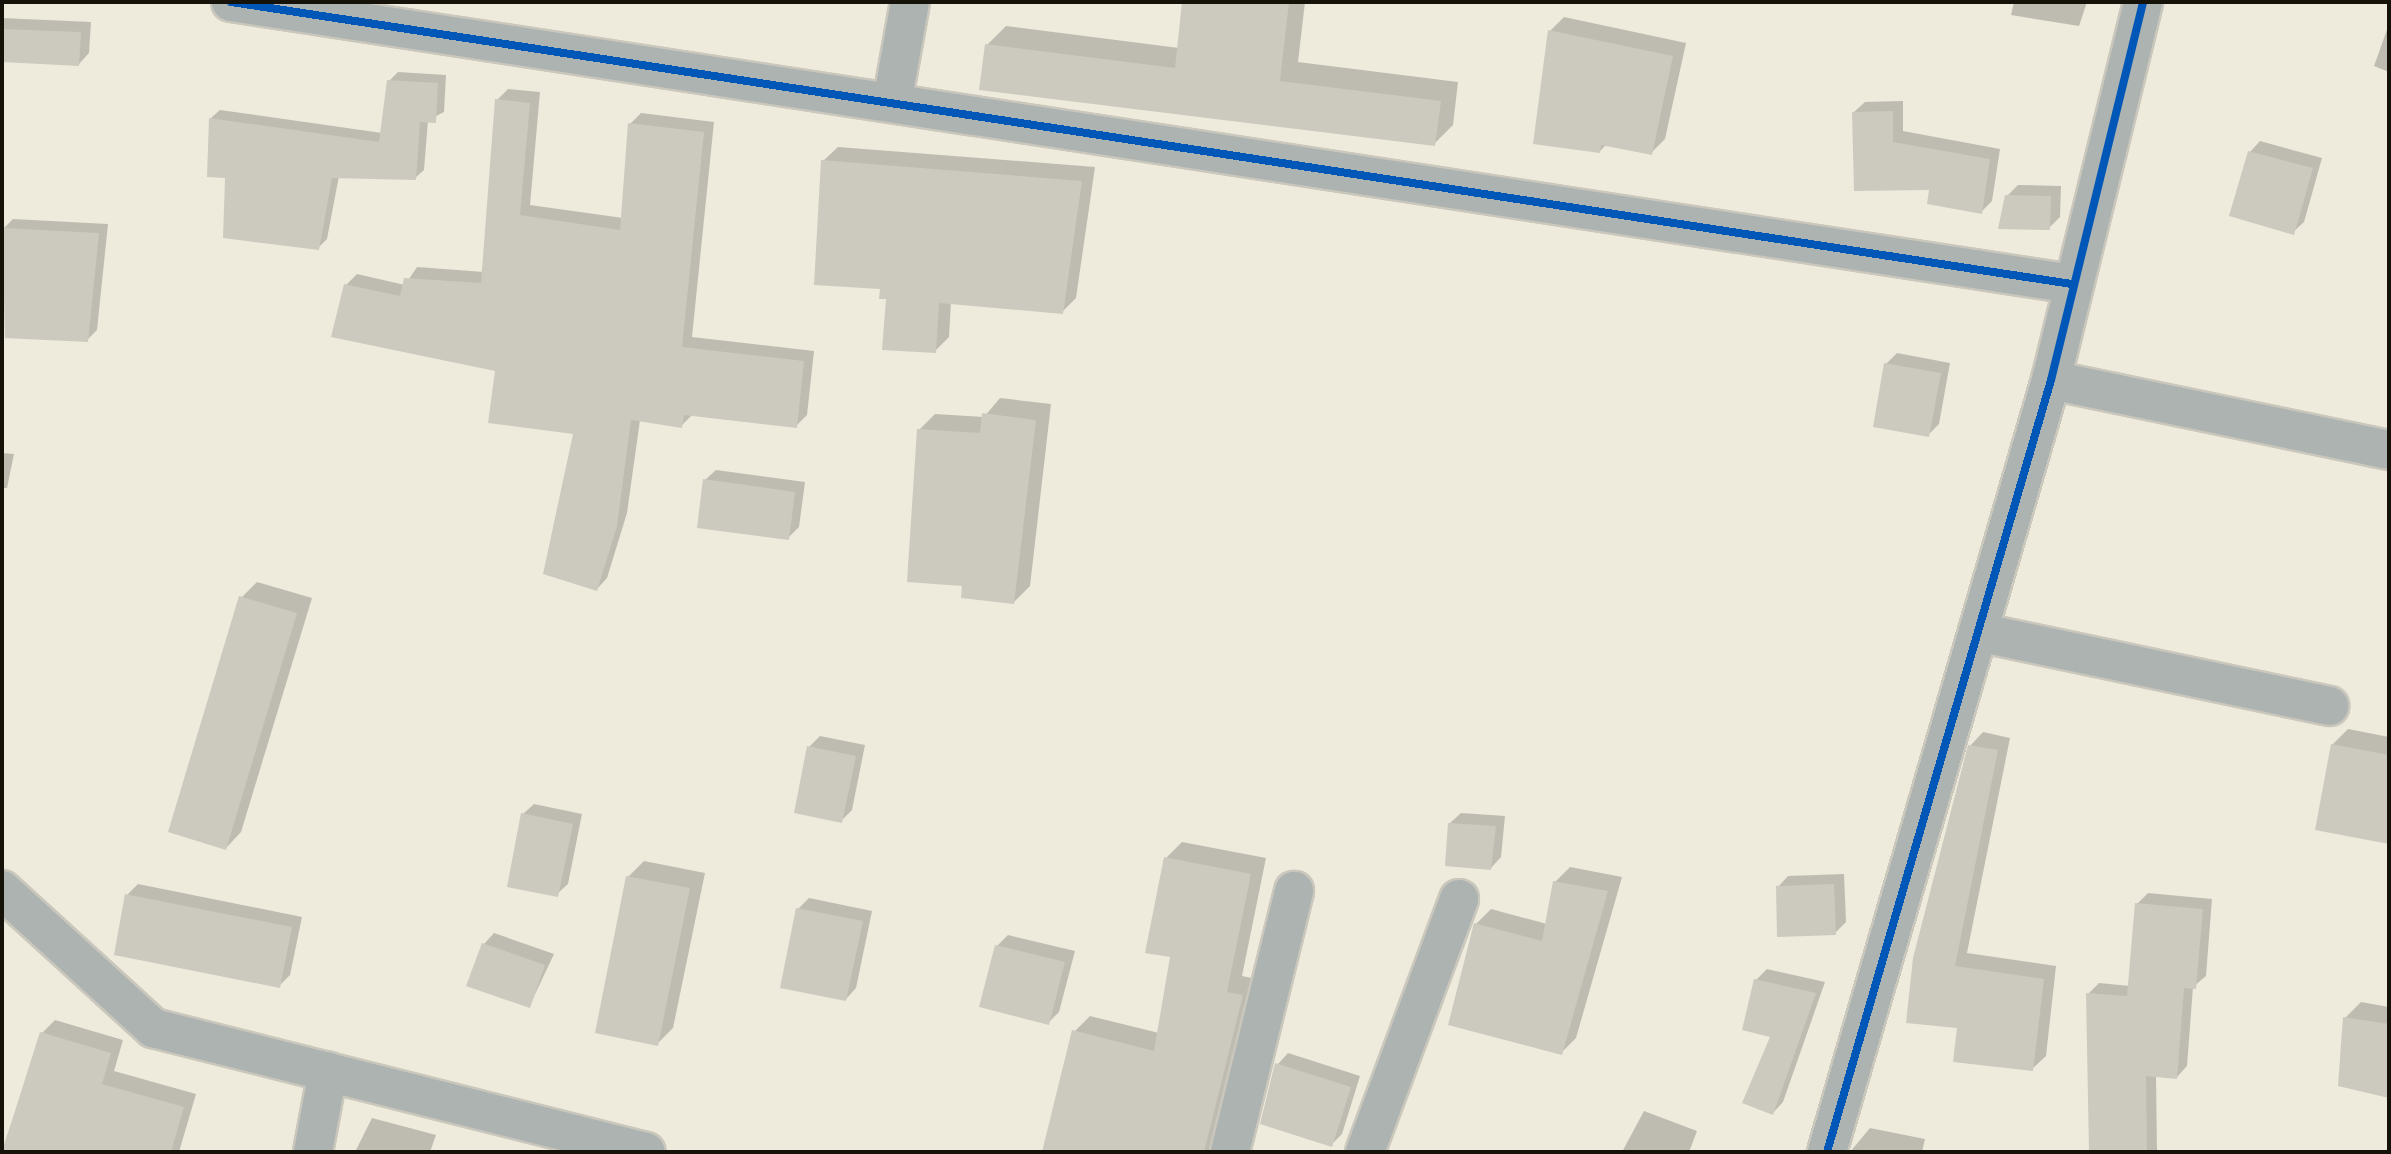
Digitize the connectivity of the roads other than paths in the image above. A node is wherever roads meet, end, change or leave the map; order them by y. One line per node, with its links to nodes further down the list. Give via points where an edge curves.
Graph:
1 (231, 2): 4 (street)
2 (910, 2): 4 (street)
3 (2143, 2): 5 (street)
4 (892, 103): 5 (street)
5 (2071, 284): 6 (street)
6 (2051, 380): 7 (street); 8 (street)
7 (2389, 450)
8 (1978, 632): 9 (street); 18 (street)
9 (2329, 706)
10 (2, 890): 13 (street, via 153,1028)
11 (1294, 891): 16 (street)
12 (1459, 899): 17 (street)
13 (328, 1071): 14 (street); 15 (street)
14 (313, 1152)
15 (646, 1152)
16 (1230, 1152)
17 (1365, 1152)
18 (1827, 1152)

